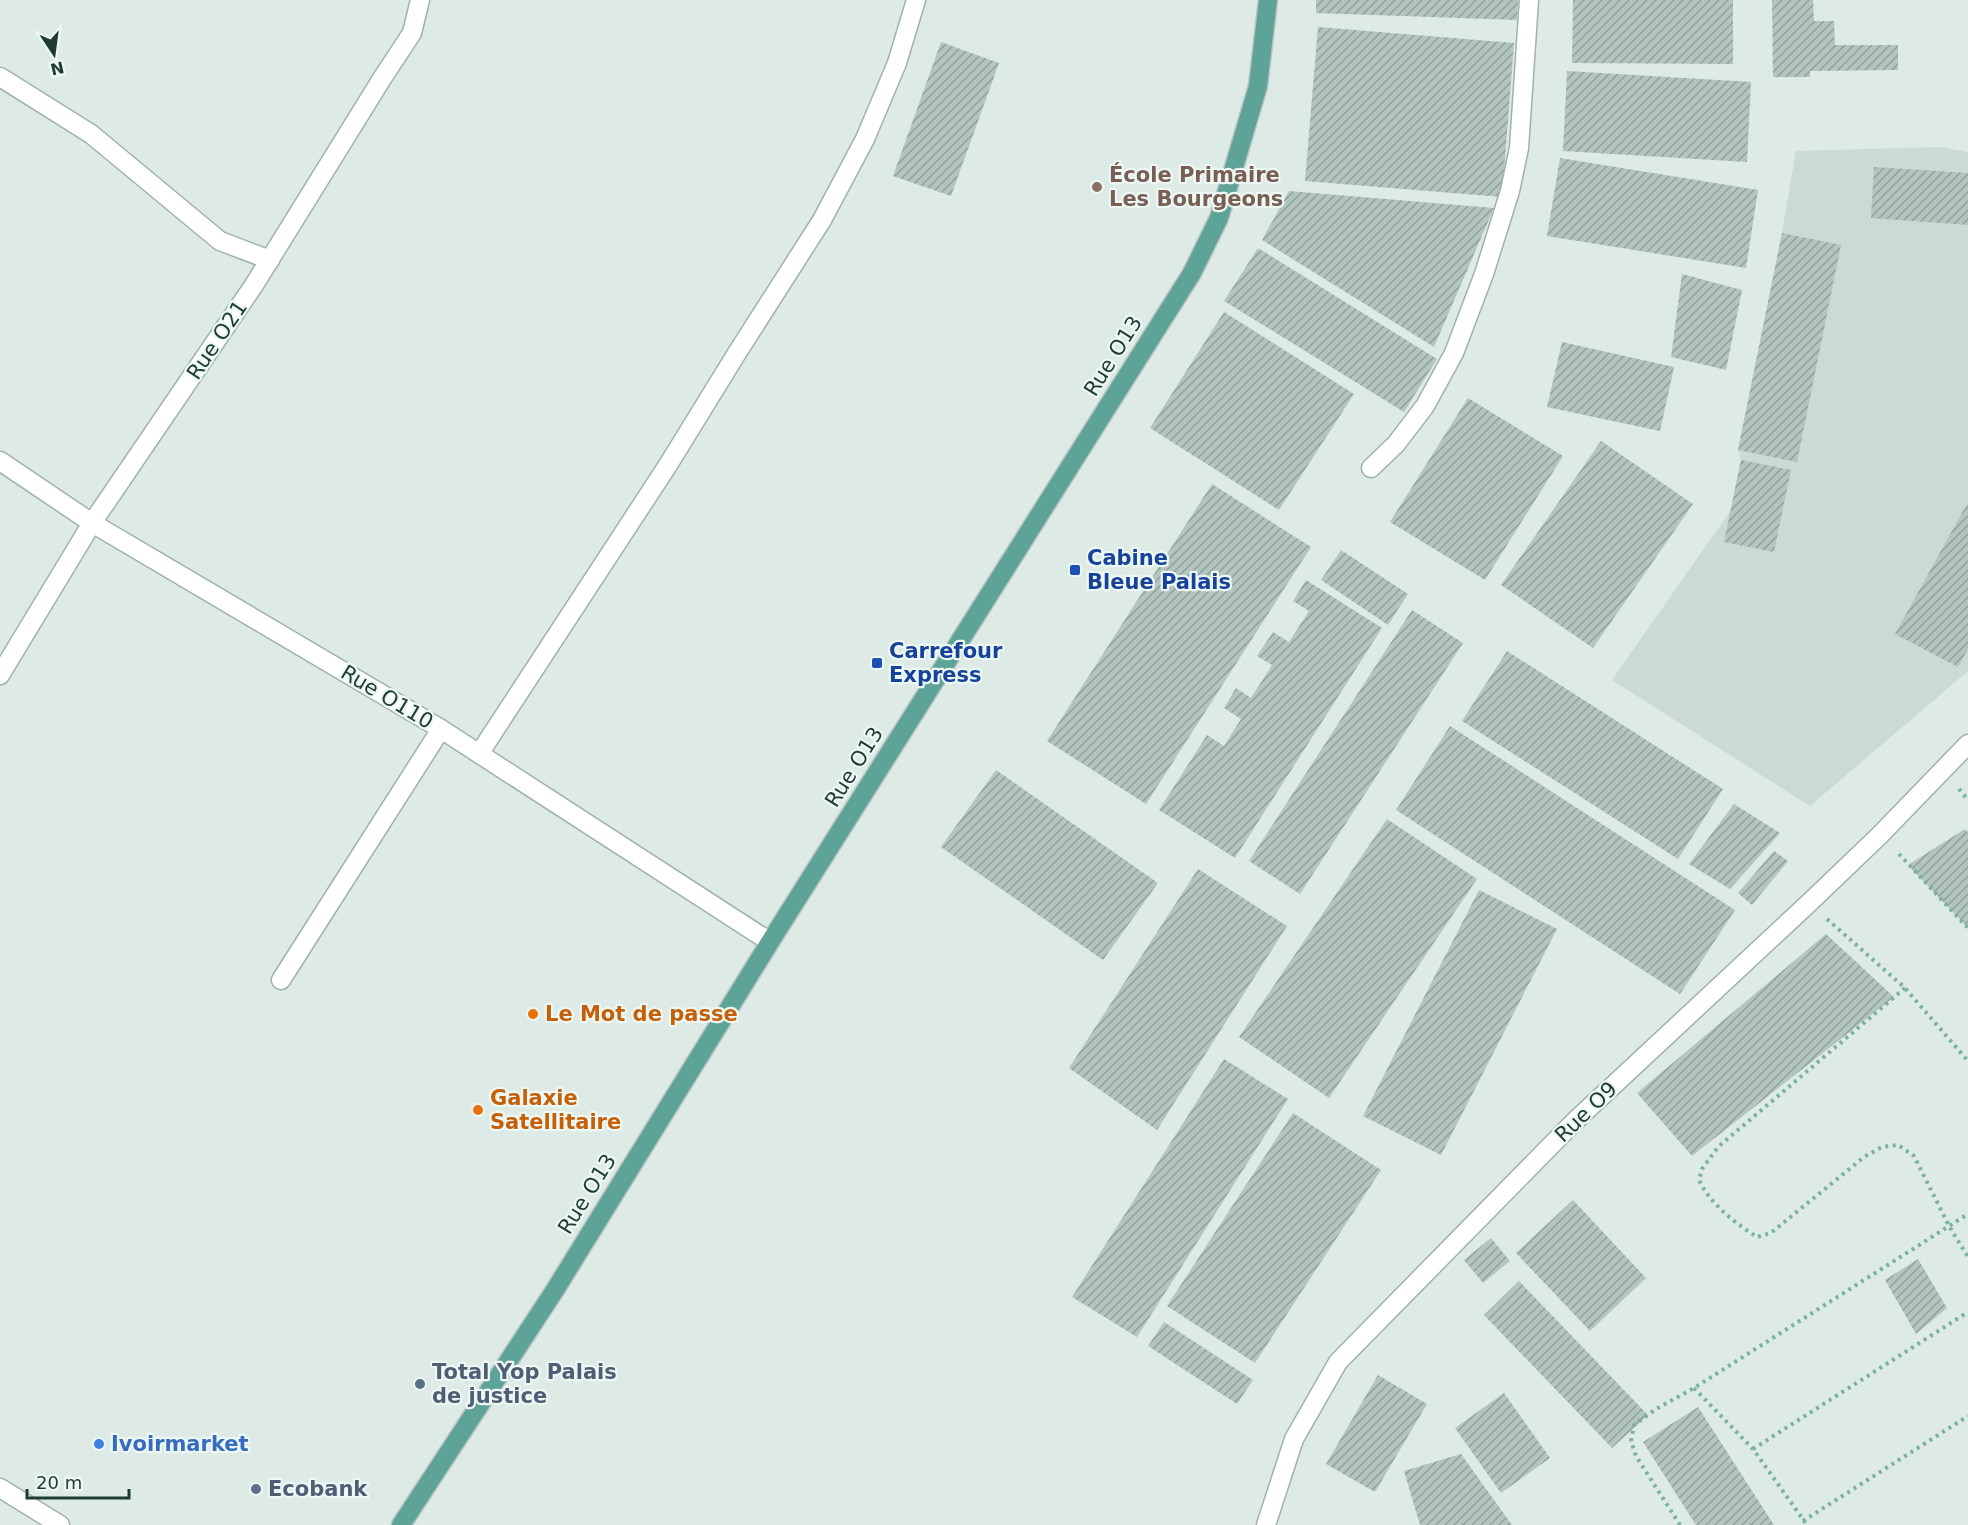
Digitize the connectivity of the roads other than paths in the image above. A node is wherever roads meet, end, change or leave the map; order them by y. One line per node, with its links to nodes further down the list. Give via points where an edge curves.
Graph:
1 (420, 0): 6 (street, Rue O21, via 412,33)
2 (916, 0): 13 (street, via 893,74 865,139 822,220)
3 (1268, 0): 14 (main road, Rue O13, via 1255,96 1219,218 1192,273)
4 (1529, 0): 8 (street, via 1519,148 1484,274 1454,353 1425,406 1396,444)
5 (0, 78): 6 (street, via 91,134 220,241)
6 (270, 260): 9 (street, Rue O21)
7 (0, 461): 9 (street, Rue O110)
8 (1371, 468)
9 (92, 523): 10 (street, Rue O21); 11 (street, Rue O110)
10 (0, 675)
11 (441, 729): 13 (street, Rue O110); 15 (street)
12 (1968, 744): 19 (street, Rue O9, via 1880,835 1575,1121 1338,1362 1294,1439)
13 (479, 754): 14 (street, Rue O110)
14 (770, 942): 18 (main road, Rue O13, via 560,1281)
15 (281, 980)
16 (2, 1495): 17 (street)
17 (60, 1525)
18 (401, 1525)
19 (1266, 1525)

